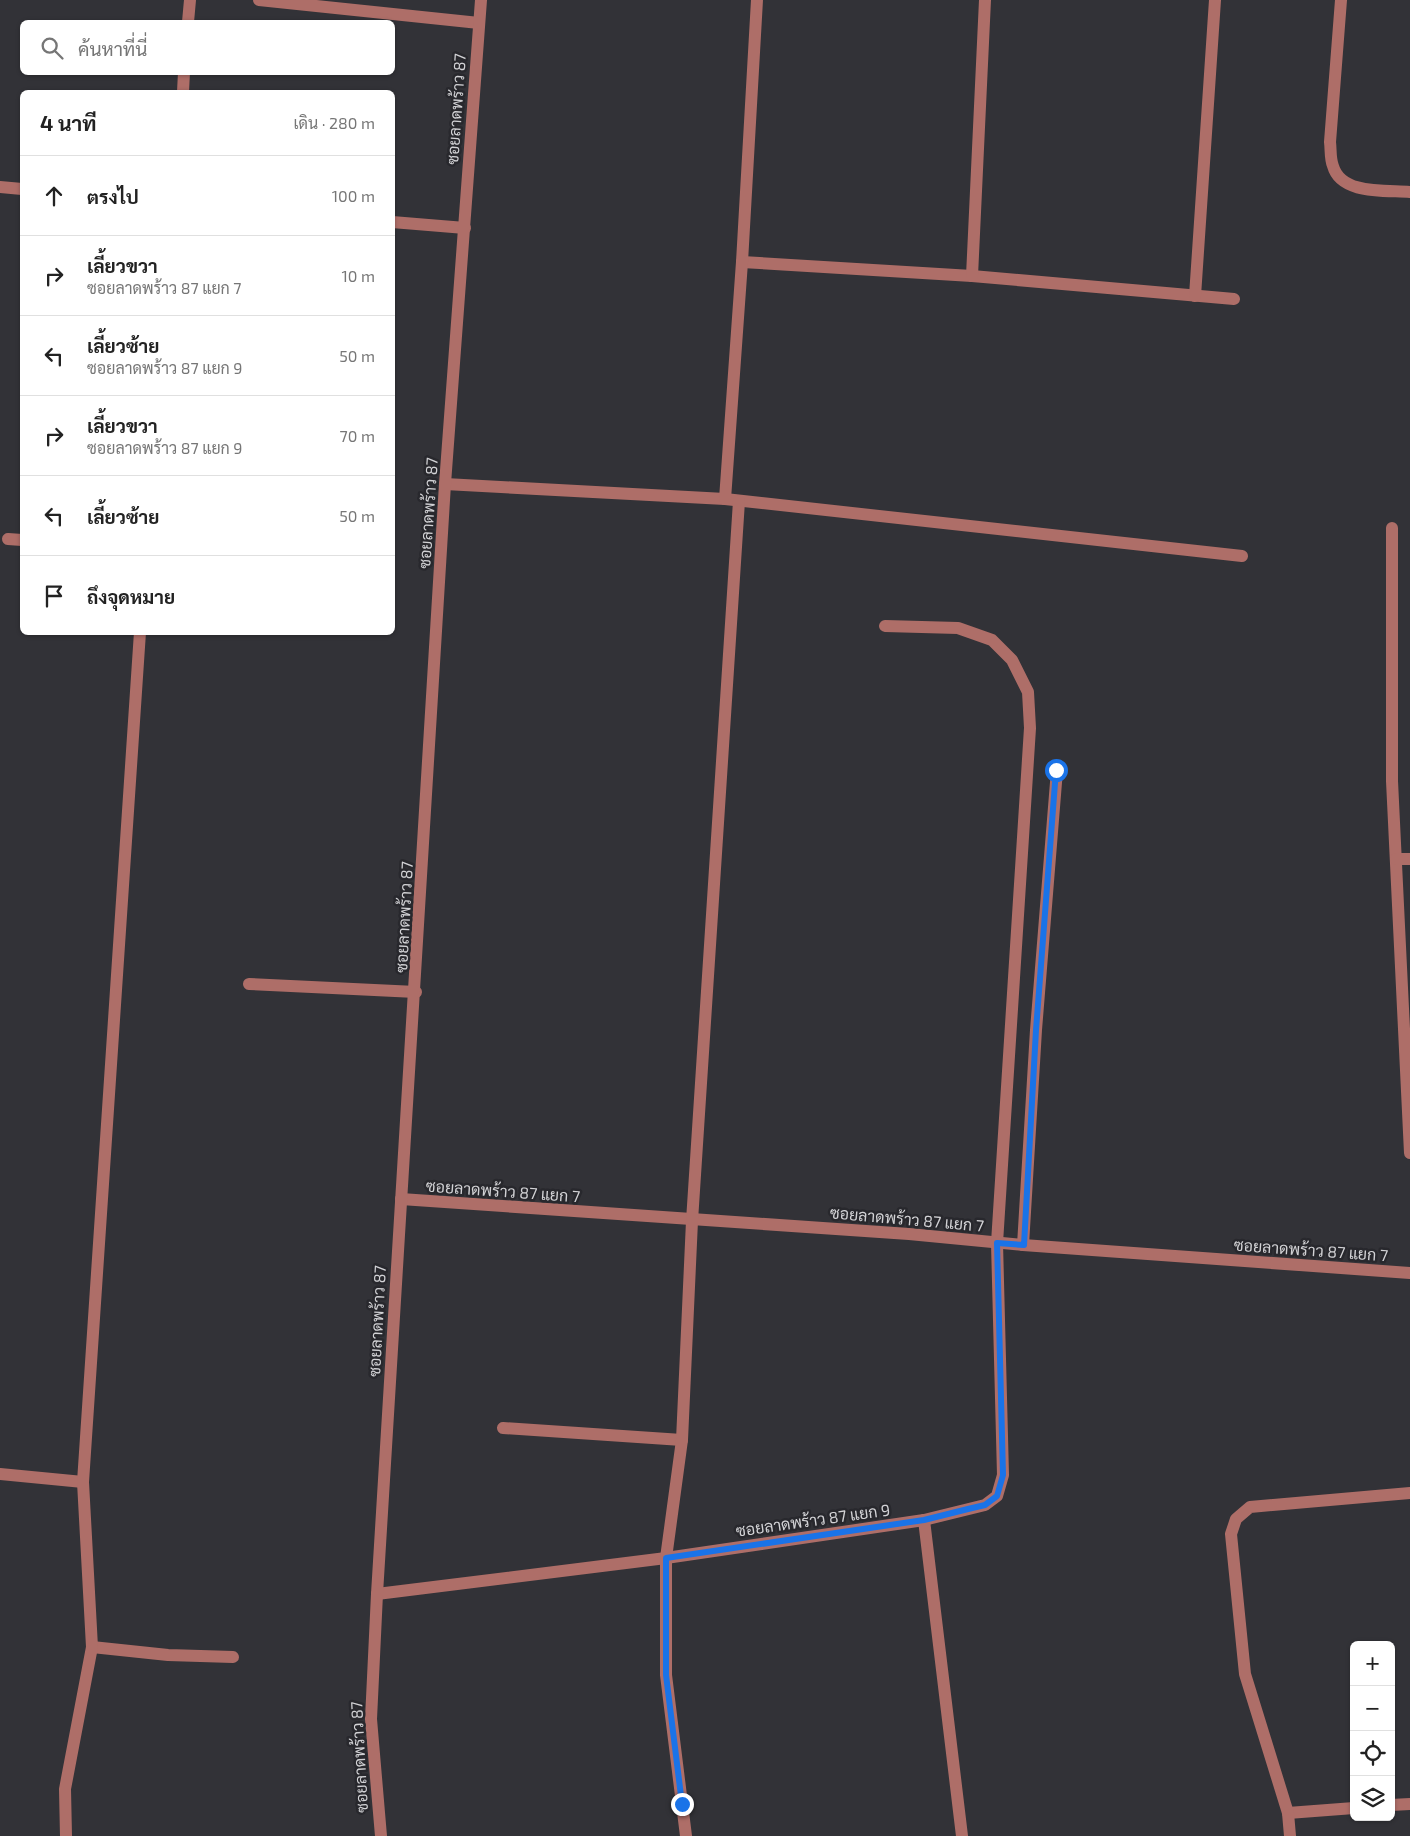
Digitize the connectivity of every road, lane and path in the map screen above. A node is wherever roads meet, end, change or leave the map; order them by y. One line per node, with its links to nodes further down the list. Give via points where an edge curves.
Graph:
1 (190, 0): 8 (street)
2 (259, 0): 9 (street)
3 (480, 0): 9 (street, ซอยลาดพร้าว 87)
4 (757, 0): 17 (street)
5 (985, 0): 18 (street)
6 (1215, 0): 19 (street)
7 (1342, 0): 14 (street, via 1330,142 1332,166 1338,178 1356,187)
8 (188, 20)
9 (478, 23): 16 (street, ซอยลาดพร้าว 87)
10 (184, 75): 11 (street)
11 (183, 90)
12 (0, 187): 13 (street)
13 (20, 189)
14 (1410, 192)
15 (395, 222): 16 (street)
16 (465, 228): 21 (street, ซอยลาดพร้าว 87)
17 (742, 262): 18 (street); 22 (street)
18 (972, 276): 19 (street)
19 (1195, 296): 20 (street)
20 (1234, 299)
21 (445, 484): 22 (street); 34 (street, ซอยลาดพร้าว 87)
22 (725, 499): 23 (street)
23 (739, 501): 27 (street); 37 (street)
24 (1392, 528): 31 (street, via 1392,781)
25 (8, 539): 26 (street)
26 (20, 540)
27 (1242, 556)
28 (885, 626): 38 (street, ซอยลาดพร้าว 87 แยก 9, via 958,628 992,640 1012,660 1028,692 1030,728)
29 (140, 635): 44 (street)
30 (1056, 770): 39 (street)
31 (1396, 859): 32 (street); 35 (street)
32 (1410, 859)
33 (249, 984): 34 (street)
34 (416, 992): 36 (street, ซอยลาดพร้าว 87)
35 (1410, 1153)
36 (401, 1199): 37 (street, ซอยลาดพร้าว 87 แยก 7); 48 (street, ซอยลาดพร้าว 87)
37 (692, 1221): 38 (street, ซอยลาดพร้าว 87 แยก 7, via 909,1234); 42 (street)
38 (997, 1243): 39 (street, ซอยลาดพร้าว 87 แยก 7); 46 (street, ซอยลาดพร้าว 87 แยก 9, via 1003,1475 997,1496 985,1505)
39 (1024, 1245): 40 (street, ซอยลาดพร้าว 87 แยก 7)
40 (1410, 1273)
41 (503, 1428): 42 (street)
42 (682, 1440): 47 (street)
43 (0, 1474): 44 (street)
44 (83, 1482): 49 (street)
45 (1410, 1493): 54 (street, via 1250,1507 1236,1519 1231,1534 1245,1674)
46 (924, 1520): 47 (street, ซอยลาดพร้าว 87 แยก 9); 58 (street)
47 (666, 1558): 48 (street, ซอยลาดพร้าว 87 แยก 9); 57 (street, via 666,1675)
48 (377, 1594): 56 (street, ซอยลาดพร้าว 87, via 371,1719)
49 (92, 1647): 50 (street, via 168,1655); 55 (street, via 65,1789)
50 (233, 1657)
51 (1410, 1804): 52 (street)
52 (1395, 1805)
53 (1350, 1808): 54 (street)
54 (1288, 1813): 59 (street)
55 (66, 1836)
56 (381, 1836)
57 (686, 1836)
58 (962, 1836)
59 (1290, 1836)

